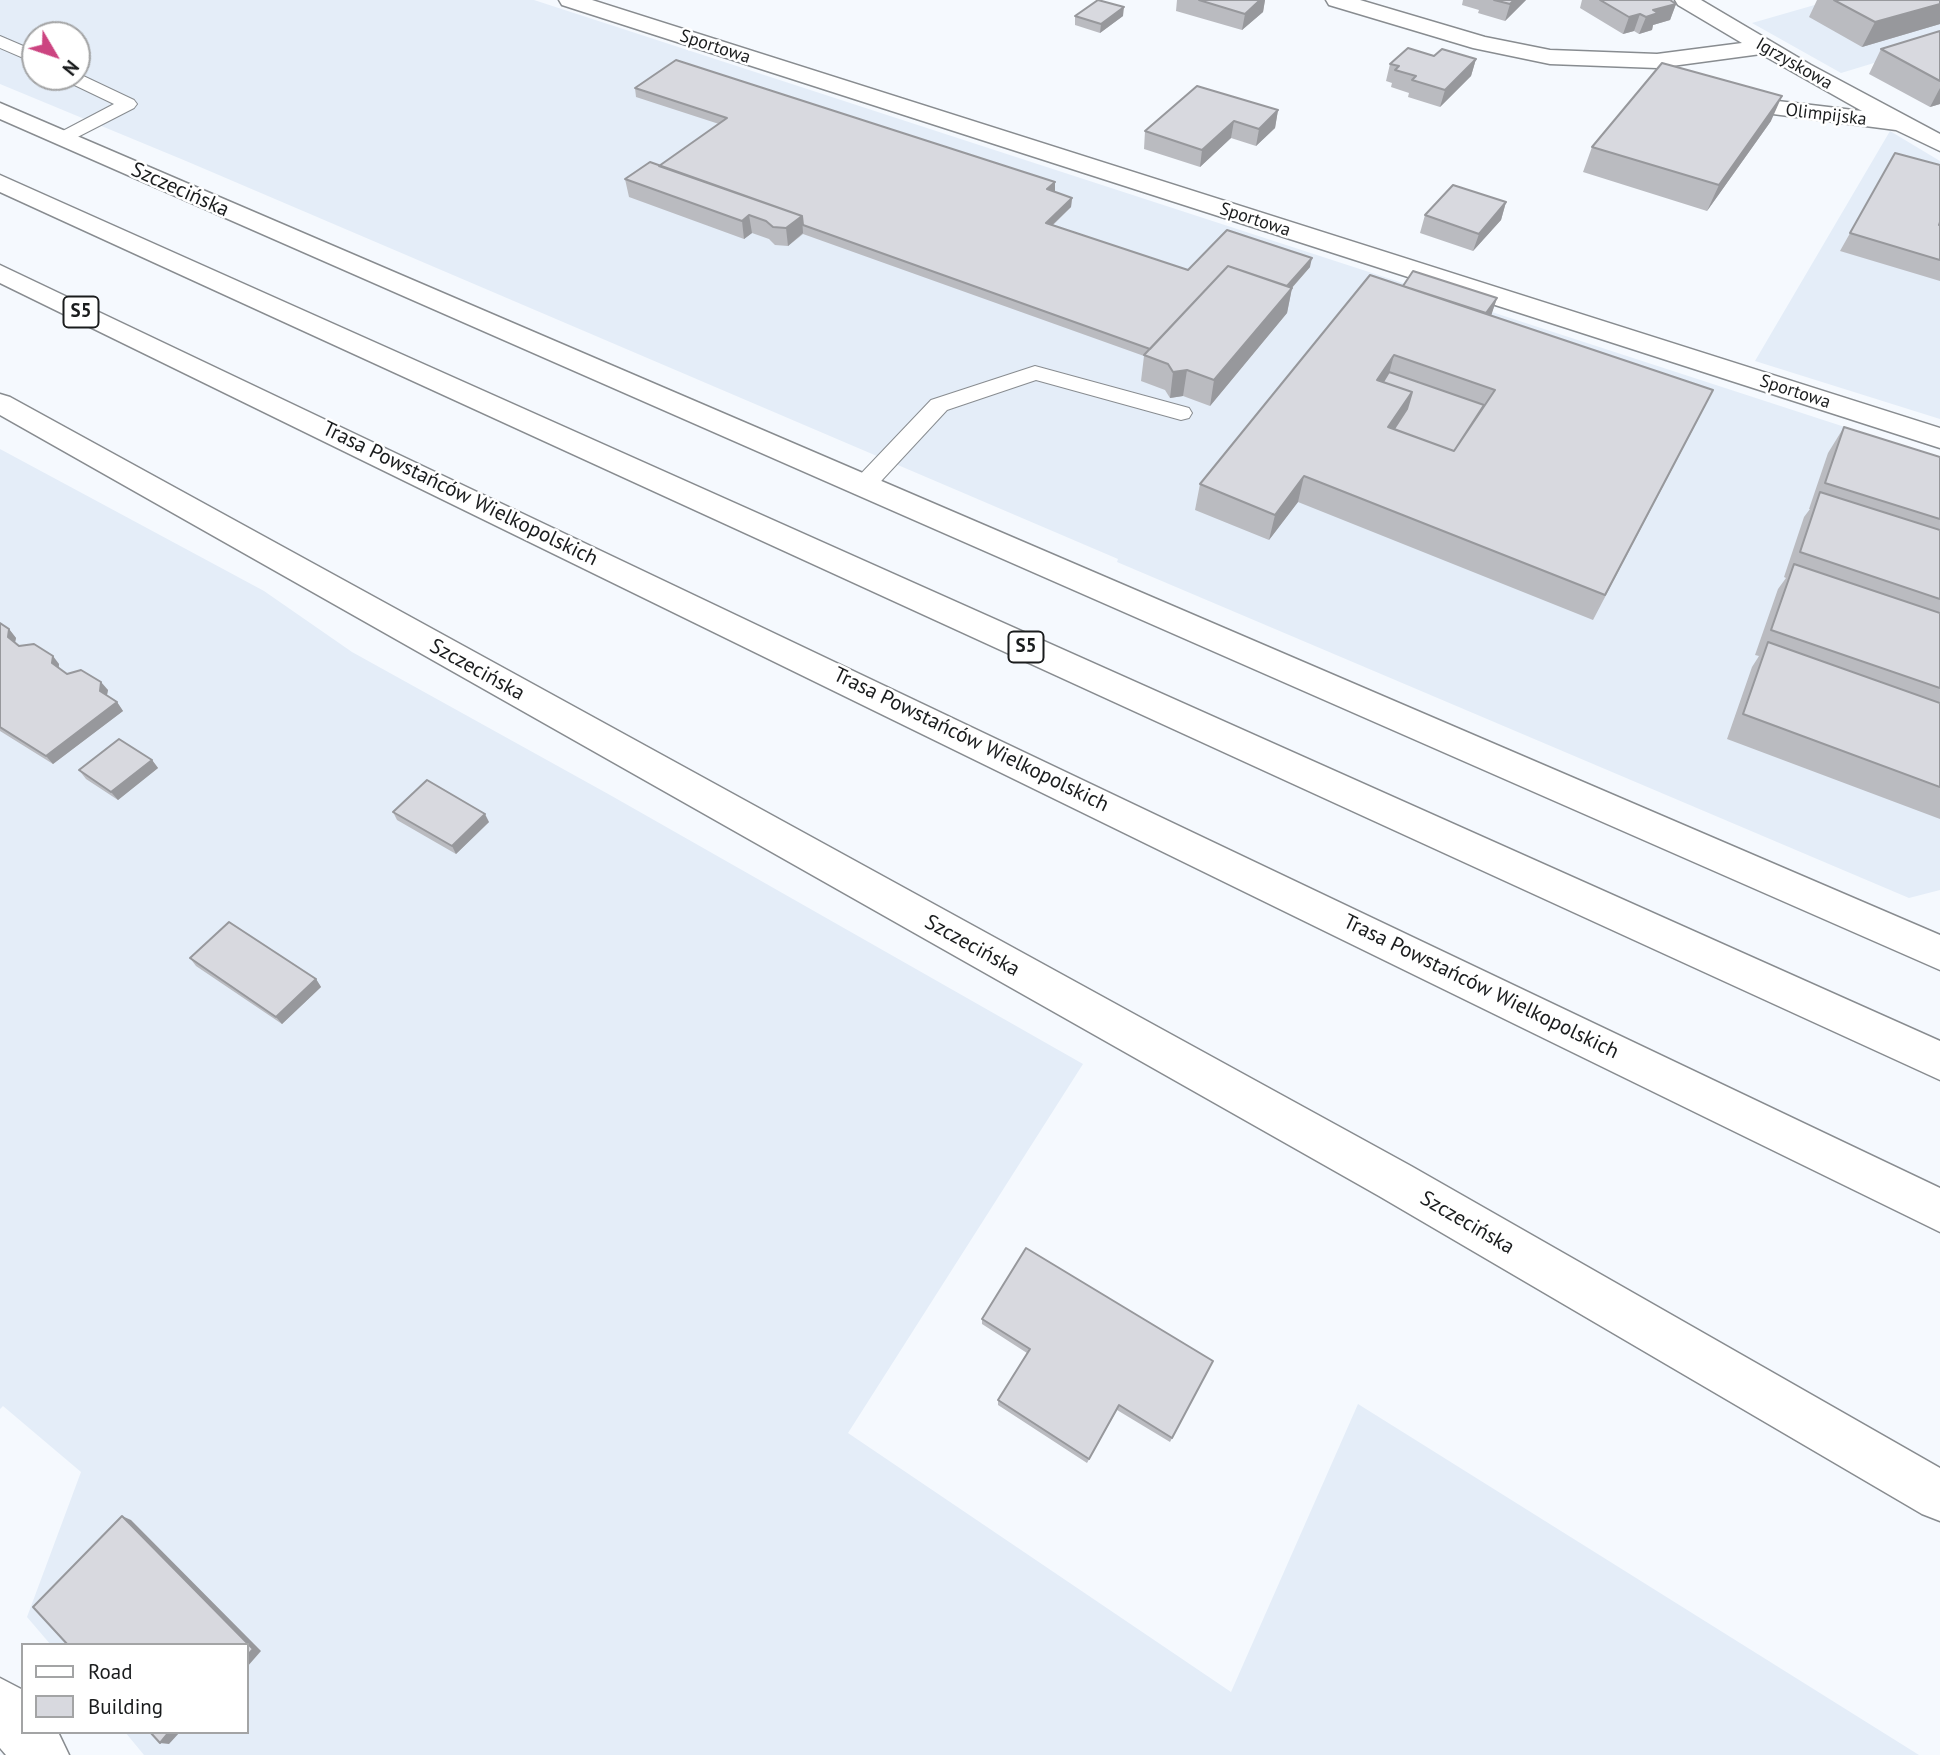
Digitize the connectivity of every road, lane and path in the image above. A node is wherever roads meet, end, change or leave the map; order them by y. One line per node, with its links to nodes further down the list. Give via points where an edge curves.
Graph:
1 (570, 0): 19 (main road, Sportowa)
2 (1337, 0): 7 (main road, via 1481,43)
3 (1686, 0): 5 (main road, Igrzyskowa)
4 (0, 41): 6 (lane)
5 (1764, 47): 7 (main road, via 1657,61); 12 (main road, Igrzyskowa)
6 (21, 51)
7 (1550, 57): 8 (main road)
8 (1658, 84)
9 (91, 86): 13 (lane, via 128,104)
10 (1699, 95): 12 (main road, Olimpijska)
11 (0, 110): 13 (main road, Szczecińska)
12 (1898, 123): 14 (main road, Igrzyskowa)
13 (64, 138): 20 (main road, Szczecińska)
14 (1940, 144)
15 (0, 183): 22 (main road, S5)
16 (0, 272): 23 (main road, Trasa Powstańców Wielkopolskich / S5)
17 (0, 403): 24 (main road, Szczecińska, via 1395,1181)
18 (1181, 413): 20 (lane, via 1035,373 939,405)
19 (1940, 438)
20 (862, 487): 21 (main road, Szczecińska)
21 (1940, 953)
22 (1940, 1061)
23 (1940, 1210)
24 (1940, 1496)
25 (0, 1705): 26 (main road)
26 (21, 1731)
27 (24, 1734): 28 (main road)
28 (41, 1755)

